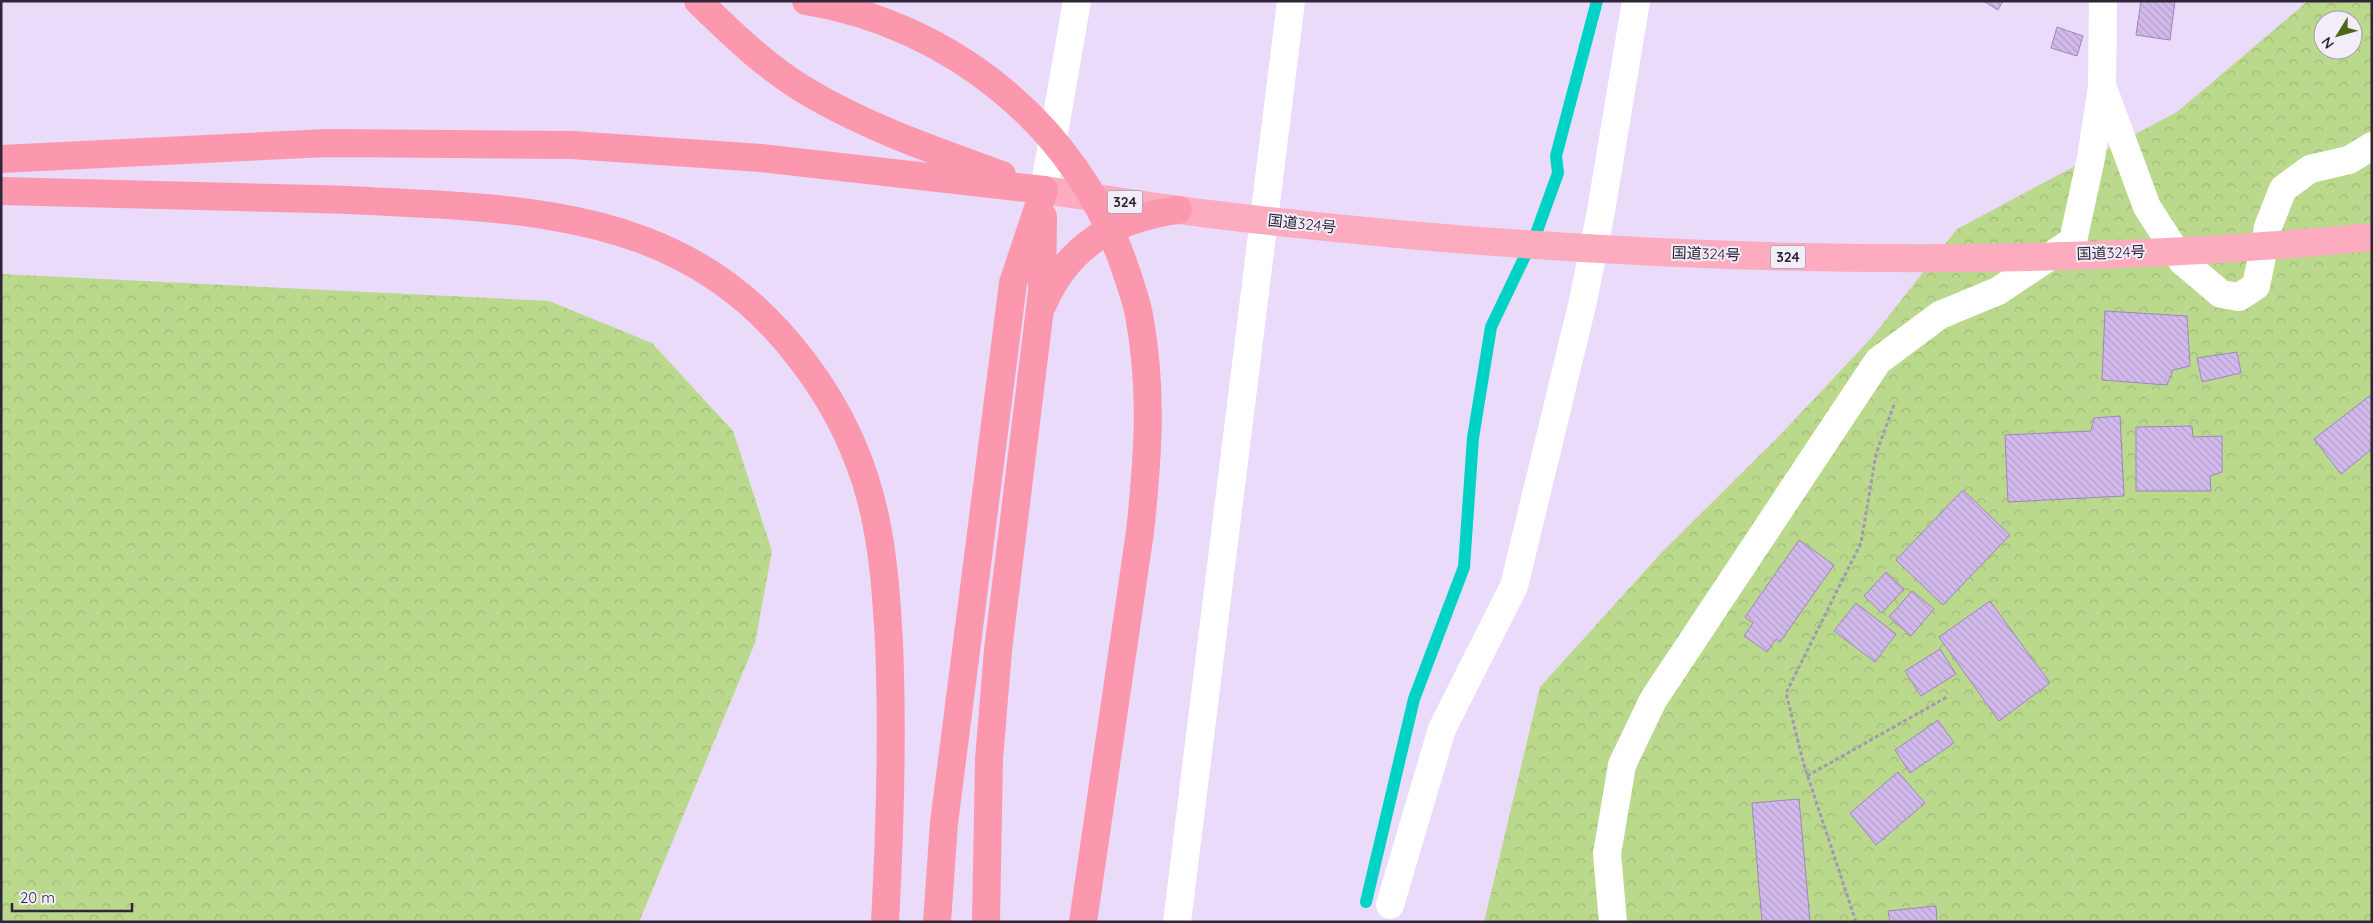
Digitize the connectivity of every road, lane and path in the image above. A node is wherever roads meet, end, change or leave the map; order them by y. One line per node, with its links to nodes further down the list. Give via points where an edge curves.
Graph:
1 (698, 1): 10 (highway, via 770,66 848,114)
2 (806, 1): 22 (highway, via 909,32 965,62 1018,102 1066,154 1087,185 1115,238 1139,312 1145,350 1149,422 1147,466 1139,542)
3 (1077, 1): 10 (street)
4 (1291, 1): 23 (street)
5 (1636, 1): 18 (street, via 1586,283 1514,586 1442,729)
6 (2103, 1): 7 (street)
7 (2102, 86): 8 (street, via 2147,207 2182,261 2221,294 2239,297 2256,286 2268,227 2282,189 2310,169 2349,160); 15 (street, via 2073,241 1998,291 1940,315)
8 (2372, 146)
9 (1, 159): 10 (highway, via 328,142 572,145 761,158)
10 (1044, 190): 12 (highway, 国道324号 / 324); 14 (highway); 20 (highway, via 1013,283 944,823)
11 (1, 192): 19 (highway, via 370,200 503,209 551,216 596,224 667,249 696,264 749,302 772,324 818,380 852,445 866,480 874,513 886,589 891,681)
12 (1178, 210): 13 (highway, 国道324号 / 324, via 1463,239 1614,250 1777,256 2123,253 2289,245); 14 (highway, via 1147,214 1121,224 1082,249 1064,267)
13 (2372, 237)
14 (1039, 315): 21 (highway, via 998,650 989,759)
15 (1878, 360): 17 (path, via 1902,385 1876,454 1861,543 1786,693); 24 (street, via 1653,700 1622,765 1607,854)
16 (1947, 698): 17 (path)
17 (1807, 776): 25 (path)
18 (1390, 905)
19 (885, 922)
20 (937, 922)
21 (986, 922)
22 (1083, 922)
23 (1178, 922)
24 (1613, 922)
25 (1856, 922)

